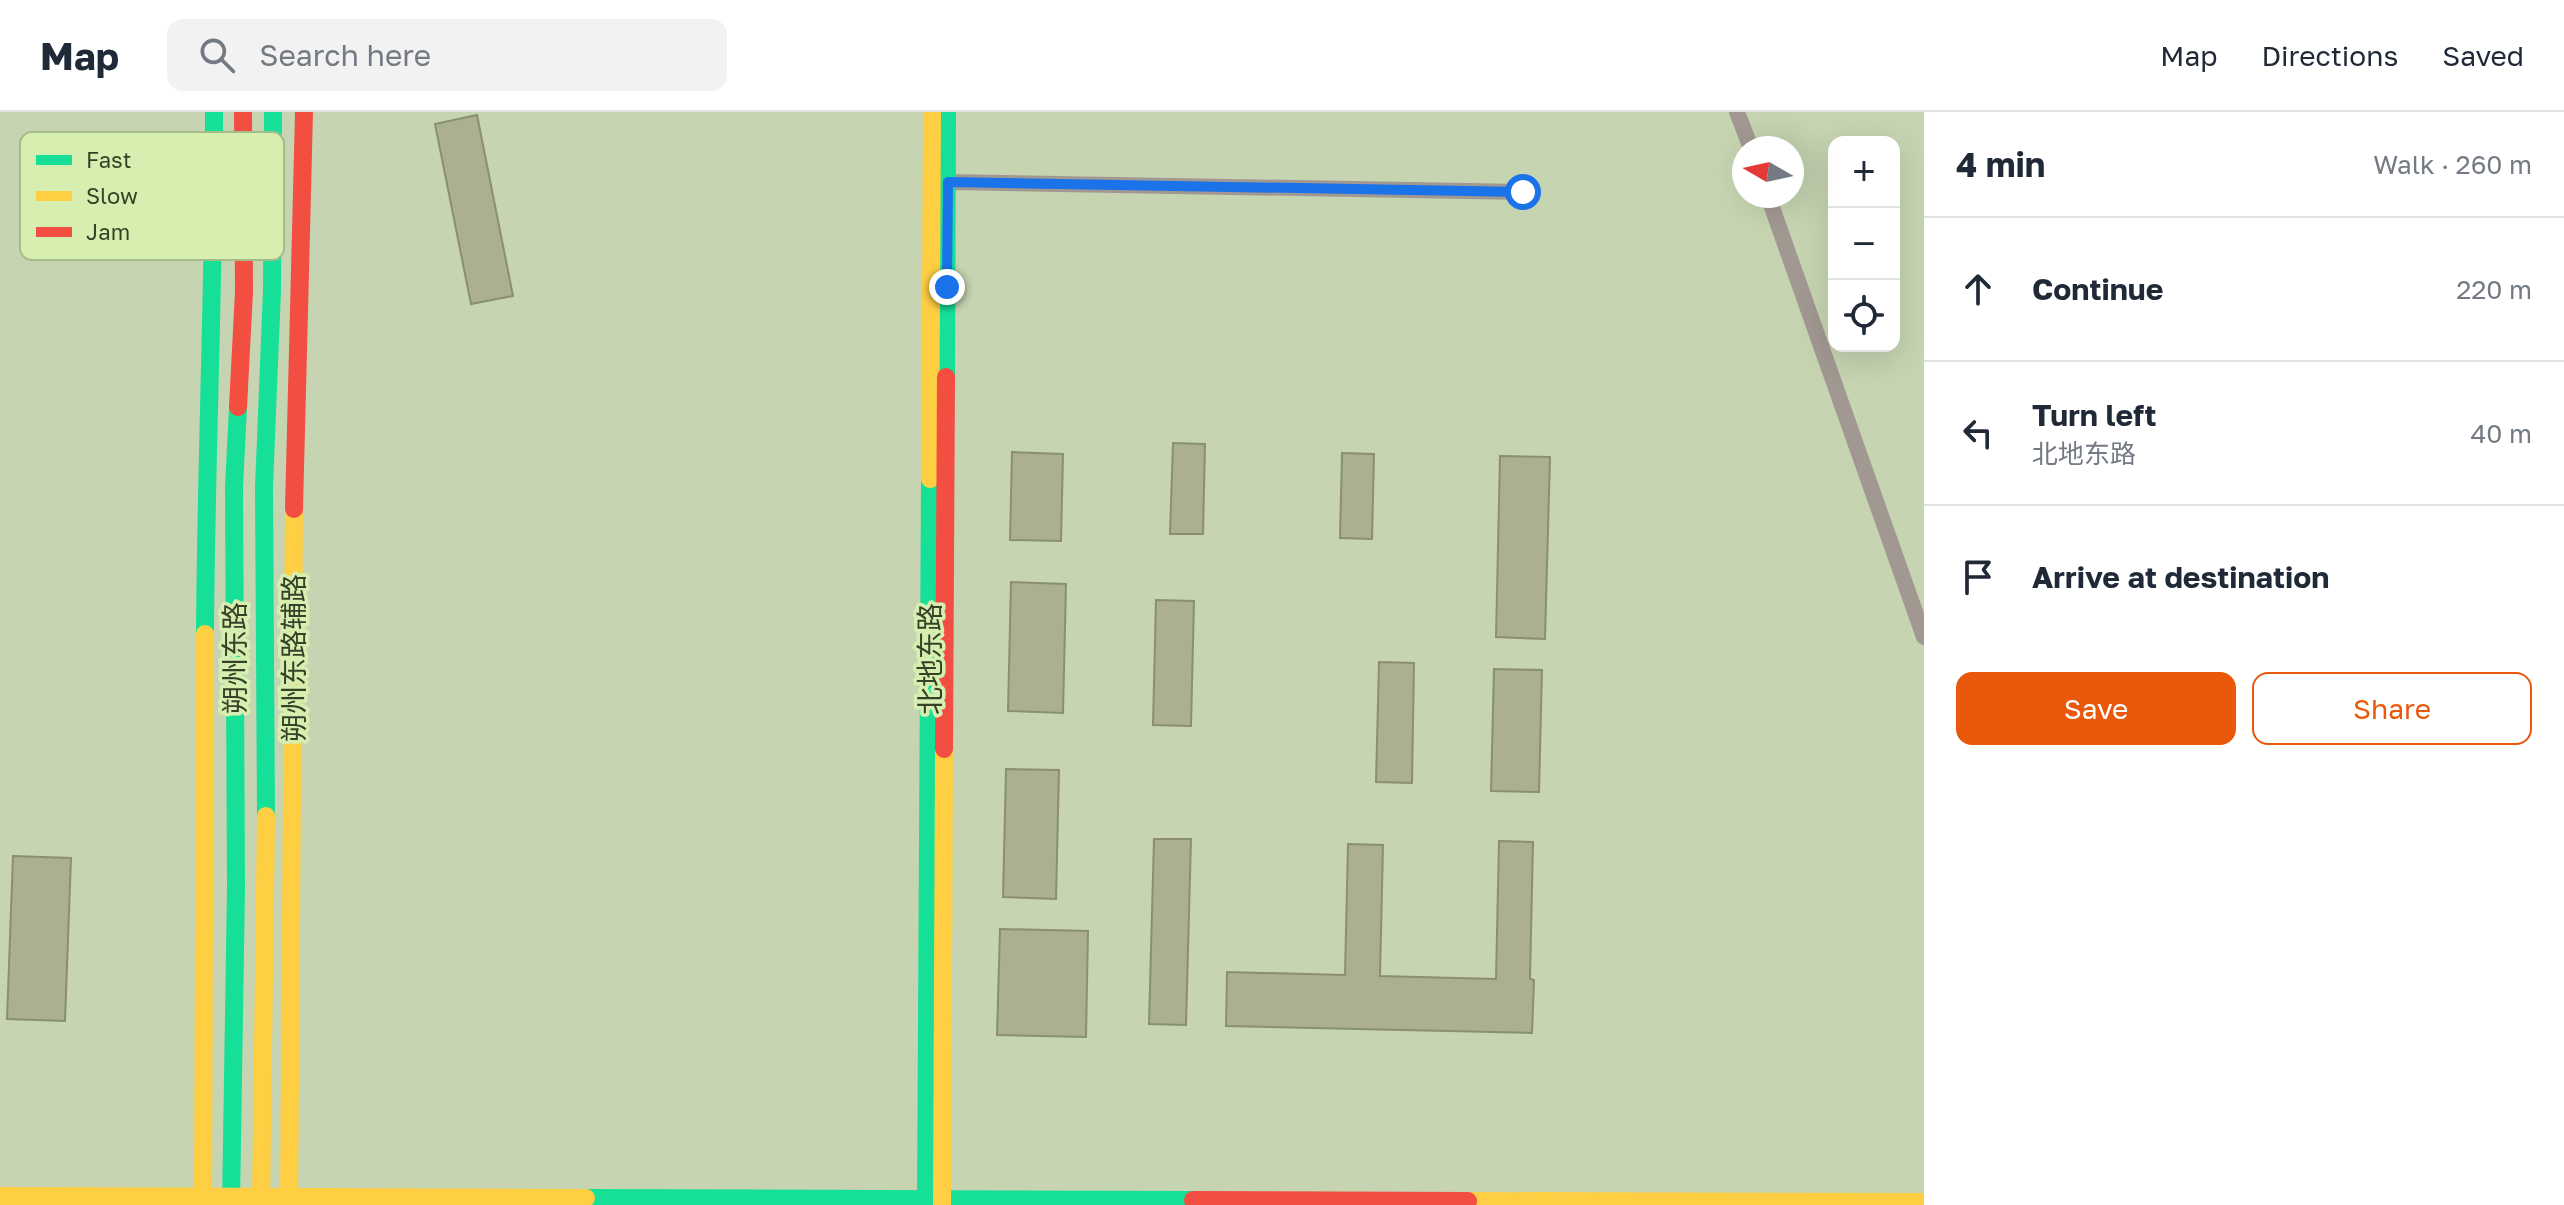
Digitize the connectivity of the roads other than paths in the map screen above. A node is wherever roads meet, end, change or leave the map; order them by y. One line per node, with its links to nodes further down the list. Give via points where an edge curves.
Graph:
1 (243, 112): 7 (street, 朔州东路)
2 (273, 112): 8 (street, 朔州东路)
3 (304, 112): 21 (street, 朔州东路辅路, via 294,483)
4 (932, 112): 22 (street, 北地东路)
5 (947, 112): 10 (street, 北地东路)
6 (1737, 112): 9 (street)
7 (243, 132)
8 (273, 132)
9 (1746, 136)
10 (948, 182): 11 (street); 22 (street, 北地东路)
11 (1523, 192)
12 (1772, 208): 16 (street)
13 (214, 260): 18 (street, via 206,444)
14 (244, 260): 19 (street, 朔州东路, via 234,487)
15 (272, 260): 20 (street, 朔州东路, via 264,487)
16 (1924, 637)
17 (0, 1196): 18 (street)
18 (203, 1200): 19 (street)
19 (232, 1201): 20 (street)
20 (261, 1201): 21 (street)
21 (289, 1201): 22 (street)
22 (934, 1202): 24 (street)
23 (1924, 1202): 24 (street)
24 (1590, 1203)

